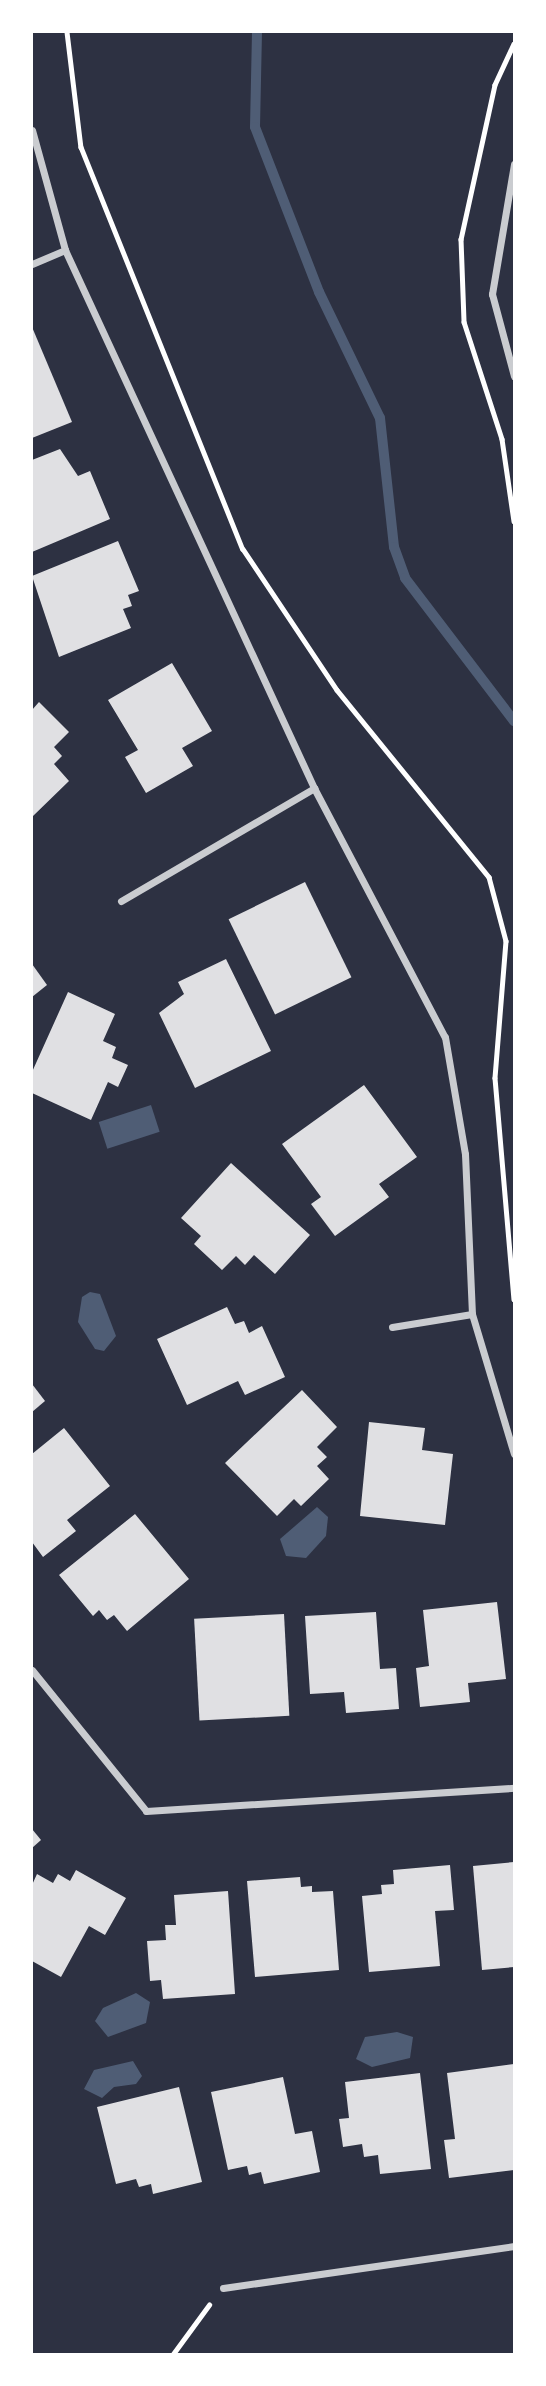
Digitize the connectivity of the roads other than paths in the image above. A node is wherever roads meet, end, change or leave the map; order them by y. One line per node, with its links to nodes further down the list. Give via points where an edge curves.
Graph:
1 (32, 130): 4 (street)
2 (514, 164): 3 (street)
3 (513, 175): 6 (street, via 492,294)
4 (65, 250): 5 (street); 7 (street)
5 (32, 264)
6 (514, 376)
7 (314, 788): 8 (street); 9 (street, via 445,1037 465,1154)
8 (121, 901)
9 (472, 1314): 10 (street); 11 (street)
10 (391, 1327)
11 (514, 1454)
12 (32, 1670): 13 (street, via 146,1811)
13 (514, 1788)
14 (514, 2246): 15 (street)
15 (223, 2288)

